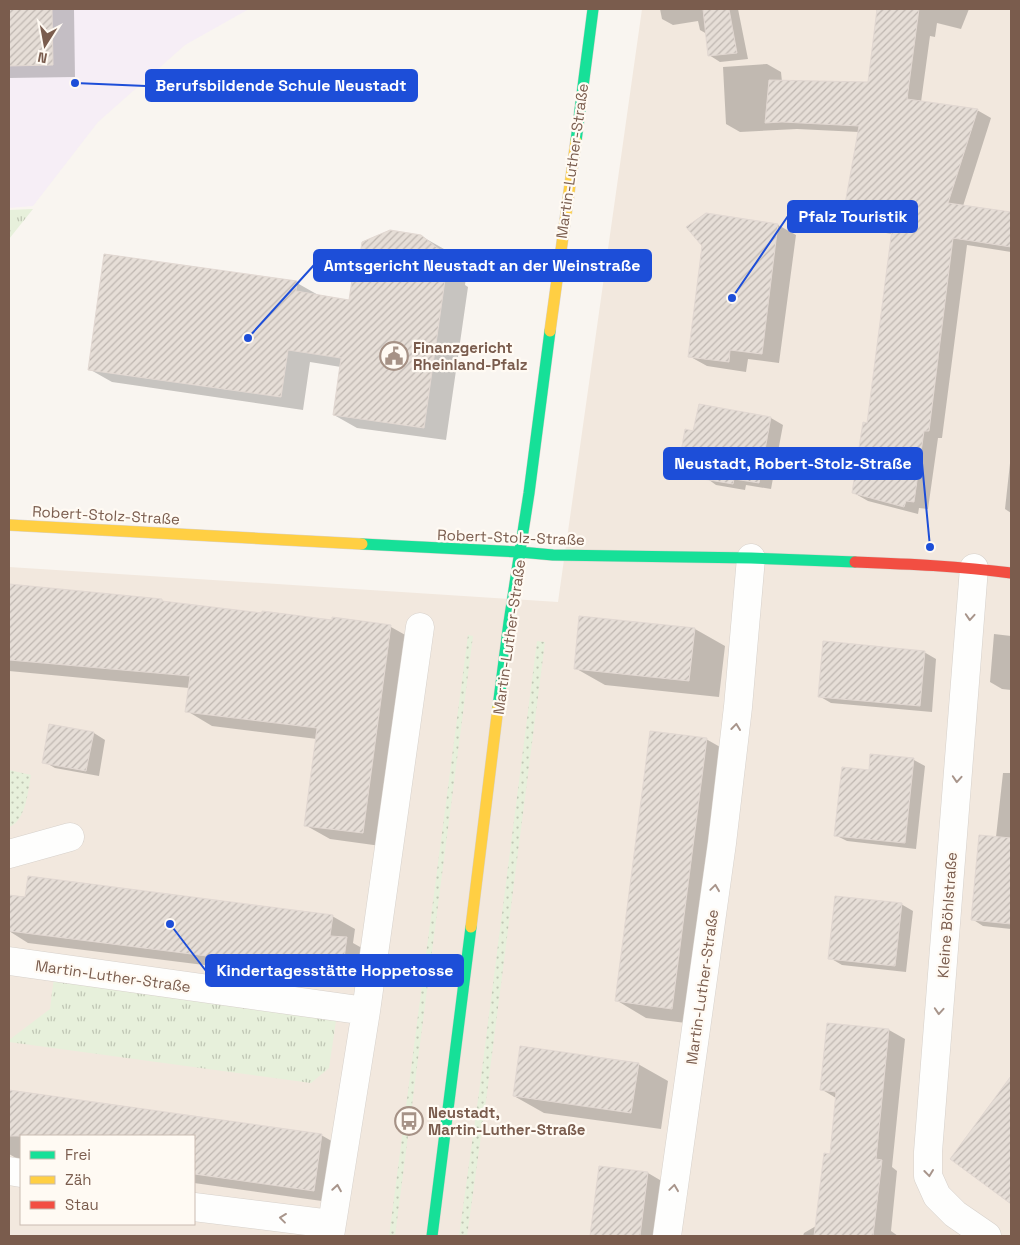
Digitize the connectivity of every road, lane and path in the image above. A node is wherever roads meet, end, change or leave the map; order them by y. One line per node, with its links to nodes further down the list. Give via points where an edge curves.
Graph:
1 (593, 9): 3 (street, Martin-Luther-Straße)
2 (9, 525): 3 (street, Robert-Stolz-Straße)
3 (520, 552): 4 (street, Robert-Stolz-Straße); 14 (street, Martin-Luther-Straße)
4 (751, 558): 5 (street, Robert-Stolz-Straße); 15 (street, Martin-Luther-Straße, one-way to 4, via 723,834)
5 (974, 568): 6 (street, Robert-Stolz-Straße); 16 (street, Kleine Böhlstraße, one-way to 16, via 928,1176 937,1196 955,1214)
6 (1011, 573)
7 (420, 627): 11 (street)
8 (70, 837): 9 (street)
9 (9, 854)
10 (9, 961): 11 (street, Martin-Luther-Straße)
11 (366, 1012): 13 (street, one-way to 11)
12 (195, 1207): 13 (street, one-way to 12)
13 (330, 1230)
14 (432, 1236)
15 (667, 1236)
16 (987, 1236)

